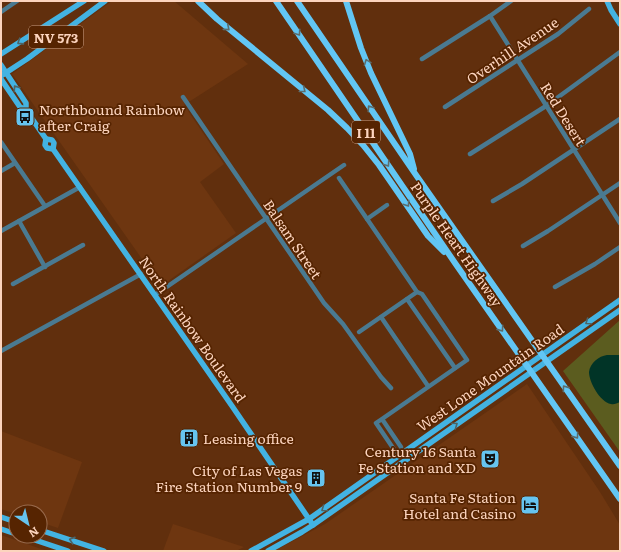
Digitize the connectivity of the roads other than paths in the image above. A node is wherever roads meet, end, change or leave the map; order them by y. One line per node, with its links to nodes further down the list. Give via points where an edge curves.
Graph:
1 (17, 1): 11 (street)
2 (84, 1): 15 (main road, NV 573, one-way to 15)
3 (105, 1): 19 (main road, NV 573)
4 (198, 1): 46 (highway, one-way to 46, via 347,128 379,165 428,236)
5 (276, 1): 46 (highway, Purple Heart Highway / I 11, one-way to 46)
6 (297, 1): 30 (highway, Purple Heart Highway / I 11, one-way to 6)
7 (346, 1): 30 (highway, one-way to 7, via 410,154 371,73)
8 (511, 1): 12 (street)
9 (607, 1): 13 (main road)
10 (590, 9): 17 (street, Overhill Avenue, via 558,34)
11 (1, 12)
12 (490, 16): 16 (street); 17 (street, Red Desert)
13 (620, 24)
14 (620, 52): 21 (street)
15 (1, 54)
16 (422, 59)
17 (517, 60): 21 (street, Red Desert); 22 (street, Overhill Avenue)
18 (1, 65): 19 (main road, North Rainbow Boulevard)
19 (3, 76): 33 (main road, North Rainbow Boulevard, via 26,102 26,110 46,139 52,140 53,149)
20 (183, 97): 38 (street, Balsam Street)
21 (546, 106): 25 (street, Red Desert); 26 (street)
22 (445, 107)
23 (620, 119): 25 (street)
24 (1, 142): 27 (street)
25 (574, 150): 34 (street, Red Desert); 35 (street)
26 (470, 154)
27 (16, 163): 29 (street); 37 (street)
28 (344, 165): 38 (street)
29 (1, 171)
30 (416, 174): 66 (highway, Purple Heart Highway / I 11, one-way to 30)
31 (339, 178): 39 (street)
32 (620, 183): 34 (street)
33 (80, 187): 37 (street); 48 (main road, North Rainbow Boulevard)
34 (602, 195): 41 (street, Red Desert); 44 (street)
35 (493, 201)
36 (387, 205): 39 (street)
37 (45, 206): 40 (street)
38 (266, 218): 52 (street); 61 (street, Balsam Street, via 324,303)
39 (367, 219): 51 (street)
40 (19, 220): 42 (street); 47 (street)
41 (620, 223)
42 (1, 231)
43 (83, 245): 47 (street)
44 (522, 246)
45 (620, 247): 50 (street)
46 (455, 263): 73 (highway, Purple Heart Highway / I 11, one-way to 73)
47 (45, 267): 49 (street)
48 (141, 274): 52 (main road, North Rainbow Boulevard); 58 (street)
49 (13, 284)
50 (555, 287)
51 (418, 292): 53 (street); 59 (street, via 422,294 466,360)
52 (155, 296): 77 (main road, North Rainbow Boulevard)
53 (408, 299): 56 (street); 59 (street)
54 (620, 300): 63 (main road, West Lone Mountain Road, one-way to 63)
55 (620, 310): 64 (main road, West Lone Mountain Road, one-way to 55)
56 (381, 317): 57 (street); 60 (street)
57 (360, 332)
58 (1, 351)
59 (455, 368): 60 (street)
60 (428, 386): 62 (street)
61 (391, 388)
62 (382, 419): 63 (street, via 402,447); 63 (street, via 376,423 395,451)
63 (401, 454): 64 (main road); 65 (main road, West Lone Mountain Road)
64 (405, 460): 67 (main road, West Lone Mountain Road)
65 (388, 463): 67 (main road); 68 (main road, West Lone Mountain Road)
66 (620, 466)
67 (393, 469): 70 (main road, West Lone Mountain Road)
68 (371, 475): 69 (main road, West Lone Mountain Road); 70 (main road)
69 (366, 479): 71 (main road); 72 (main road, West Lone Mountain Road)
70 (375, 482): 71 (main road, West Lone Mountain Road)
71 (370, 485): 74 (main road, West Lone Mountain Road)
72 (343, 495): 74 (main road); 75 (main road, West Lone Mountain Road)
73 (620, 499)
74 (347, 501): 76 (main road, West Lone Mountain Road)
75 (334, 502): 76 (main road); 77 (main road, West Lone Mountain Road, one-way to 77)
76 (338, 508): 78 (main road, West Lone Mountain Road)
77 (309, 519): 78 (main road, North Rainbow Boulevard); 83 (main road, West Lone Mountain Road)
78 (313, 525): 84 (main road, West Lone Mountain Road)
79 (48, 533): 82 (main road, one-way to 79)
80 (47, 544): 81 (main road)
81 (68, 551)
82 (104, 551)
83 (252, 551)
84 (268, 551)

